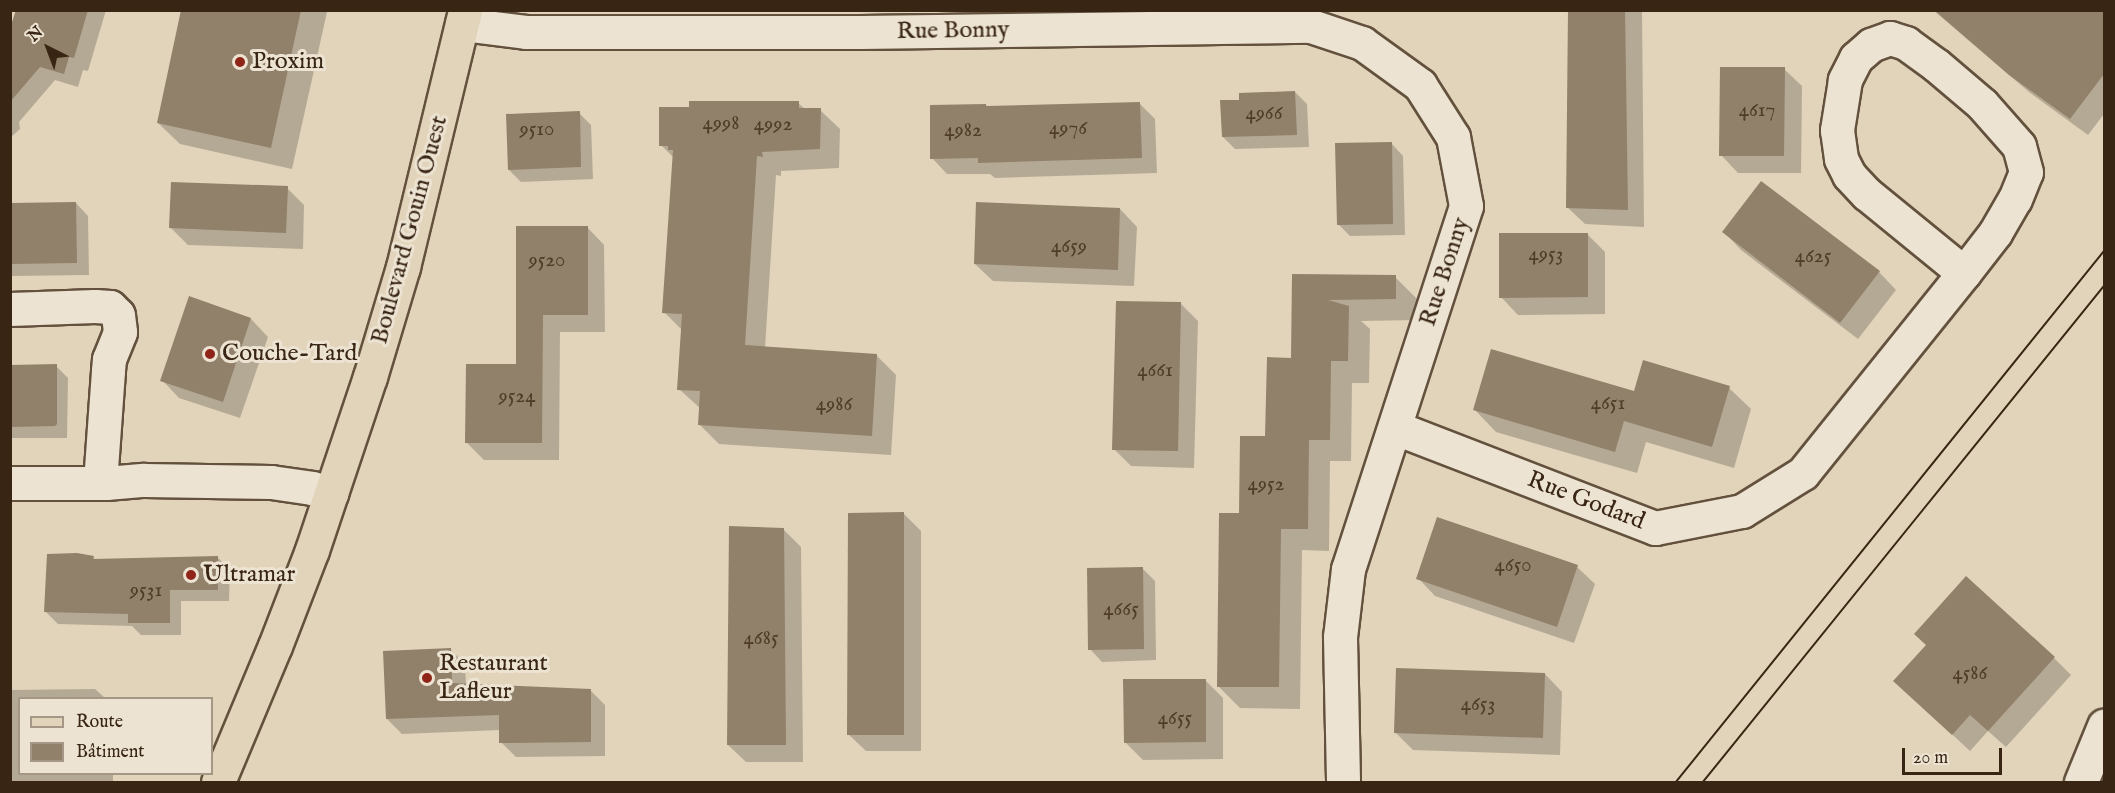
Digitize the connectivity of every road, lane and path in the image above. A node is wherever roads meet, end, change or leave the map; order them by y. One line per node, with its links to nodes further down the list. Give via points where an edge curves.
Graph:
1 (464, 17): 4 (street, Rue Bonny, via 526,32 1311,26 1362,44 1420,85 1453,137 1466,206); 7 (main road, Boulevard Gouin Ouest, via 403,267)
2 (1964, 273): 2 (street, Rue Godard, via 2015,199 2026,172 2019,146 1982,104 1936,65 1890,38 1871,45 1856,58 1845,80 1838,130 1841,159 1849,175 1867,194); 4 (street, Rue Godard, via 1803,473 1742,511 1655,528)
3 (10, 309): 6 (street, via 95,306 110,307 118,315 120,332 108,371)
4 (1396, 428): 10 (street, Rue Bonny, via 1348,569 1340,637)
5 (10, 483): 6 (street)
6 (100, 483): 7 (street, via 271,482)
7 (331, 493): 9 (main road, Boulevard Gouin Ouest, via 275,646)
8 (2104, 726): 11 (street)
9 (218, 783)
10 (1343, 783)
11 (2081, 783)

